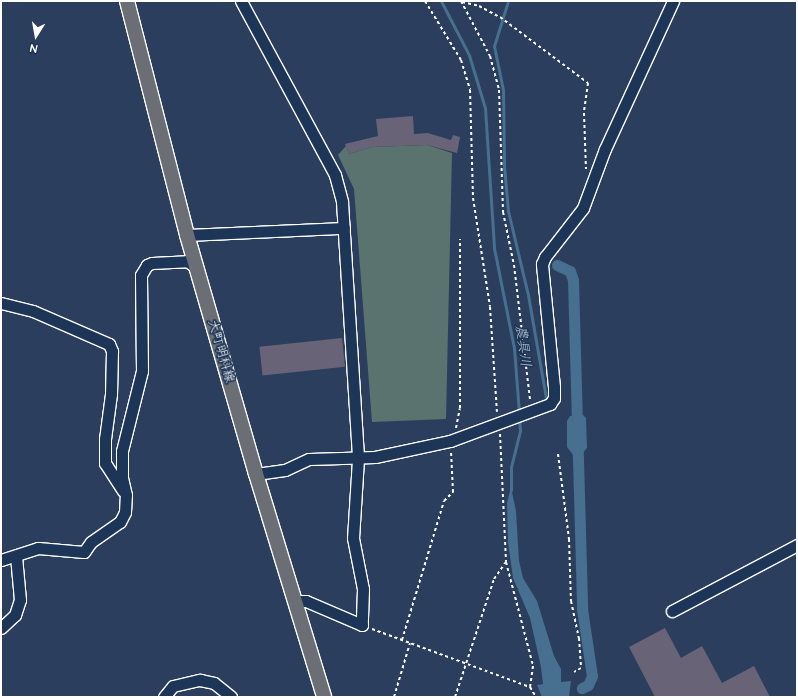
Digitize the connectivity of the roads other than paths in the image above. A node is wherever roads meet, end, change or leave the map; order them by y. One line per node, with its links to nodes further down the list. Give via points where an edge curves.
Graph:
1 (127, 1): 5 (main road, 大町明科線)
2 (242, 1): 4 (street, via 335,175 342,198)
3 (673, 1): 8 (street, via 605,149 591,190 574,222 552,247 542,264 554,398 550,404 450,441)
4 (344, 228): 5 (street); 8 (street)
5 (187, 235): 6 (main road, 大町明科線)
6 (197, 268): 9 (main road, 大町明科線); 10 (street, via 187,261 152,263 147,265 141,275 142,371 122,451 122,478)
7 (1, 303): 10 (street, via 22,307 109,344 112,351 111,394 105,439 105,462)
8 (358, 459): 9 (street, via 309,459 285,470); 14 (street, via 354,538 362,588 362,625 306,600)
9 (256, 474): 14 (main road, 大町明科線)
10 (126, 495): 12 (street, via 125,512 120,522 91,542 84,552 38,548)
11 (797, 545): 15 (street)
12 (16, 556): 13 (street); 16 (street, via 20,600 15,615)
13 (1, 560)
14 (296, 600): 19 (main road, 大町明科線)
15 (672, 611)
16 (1, 628)
17 (164, 697): 18 (street, via 173,686 200,680 214,683)
18 (230, 697)
19 (324, 697)

